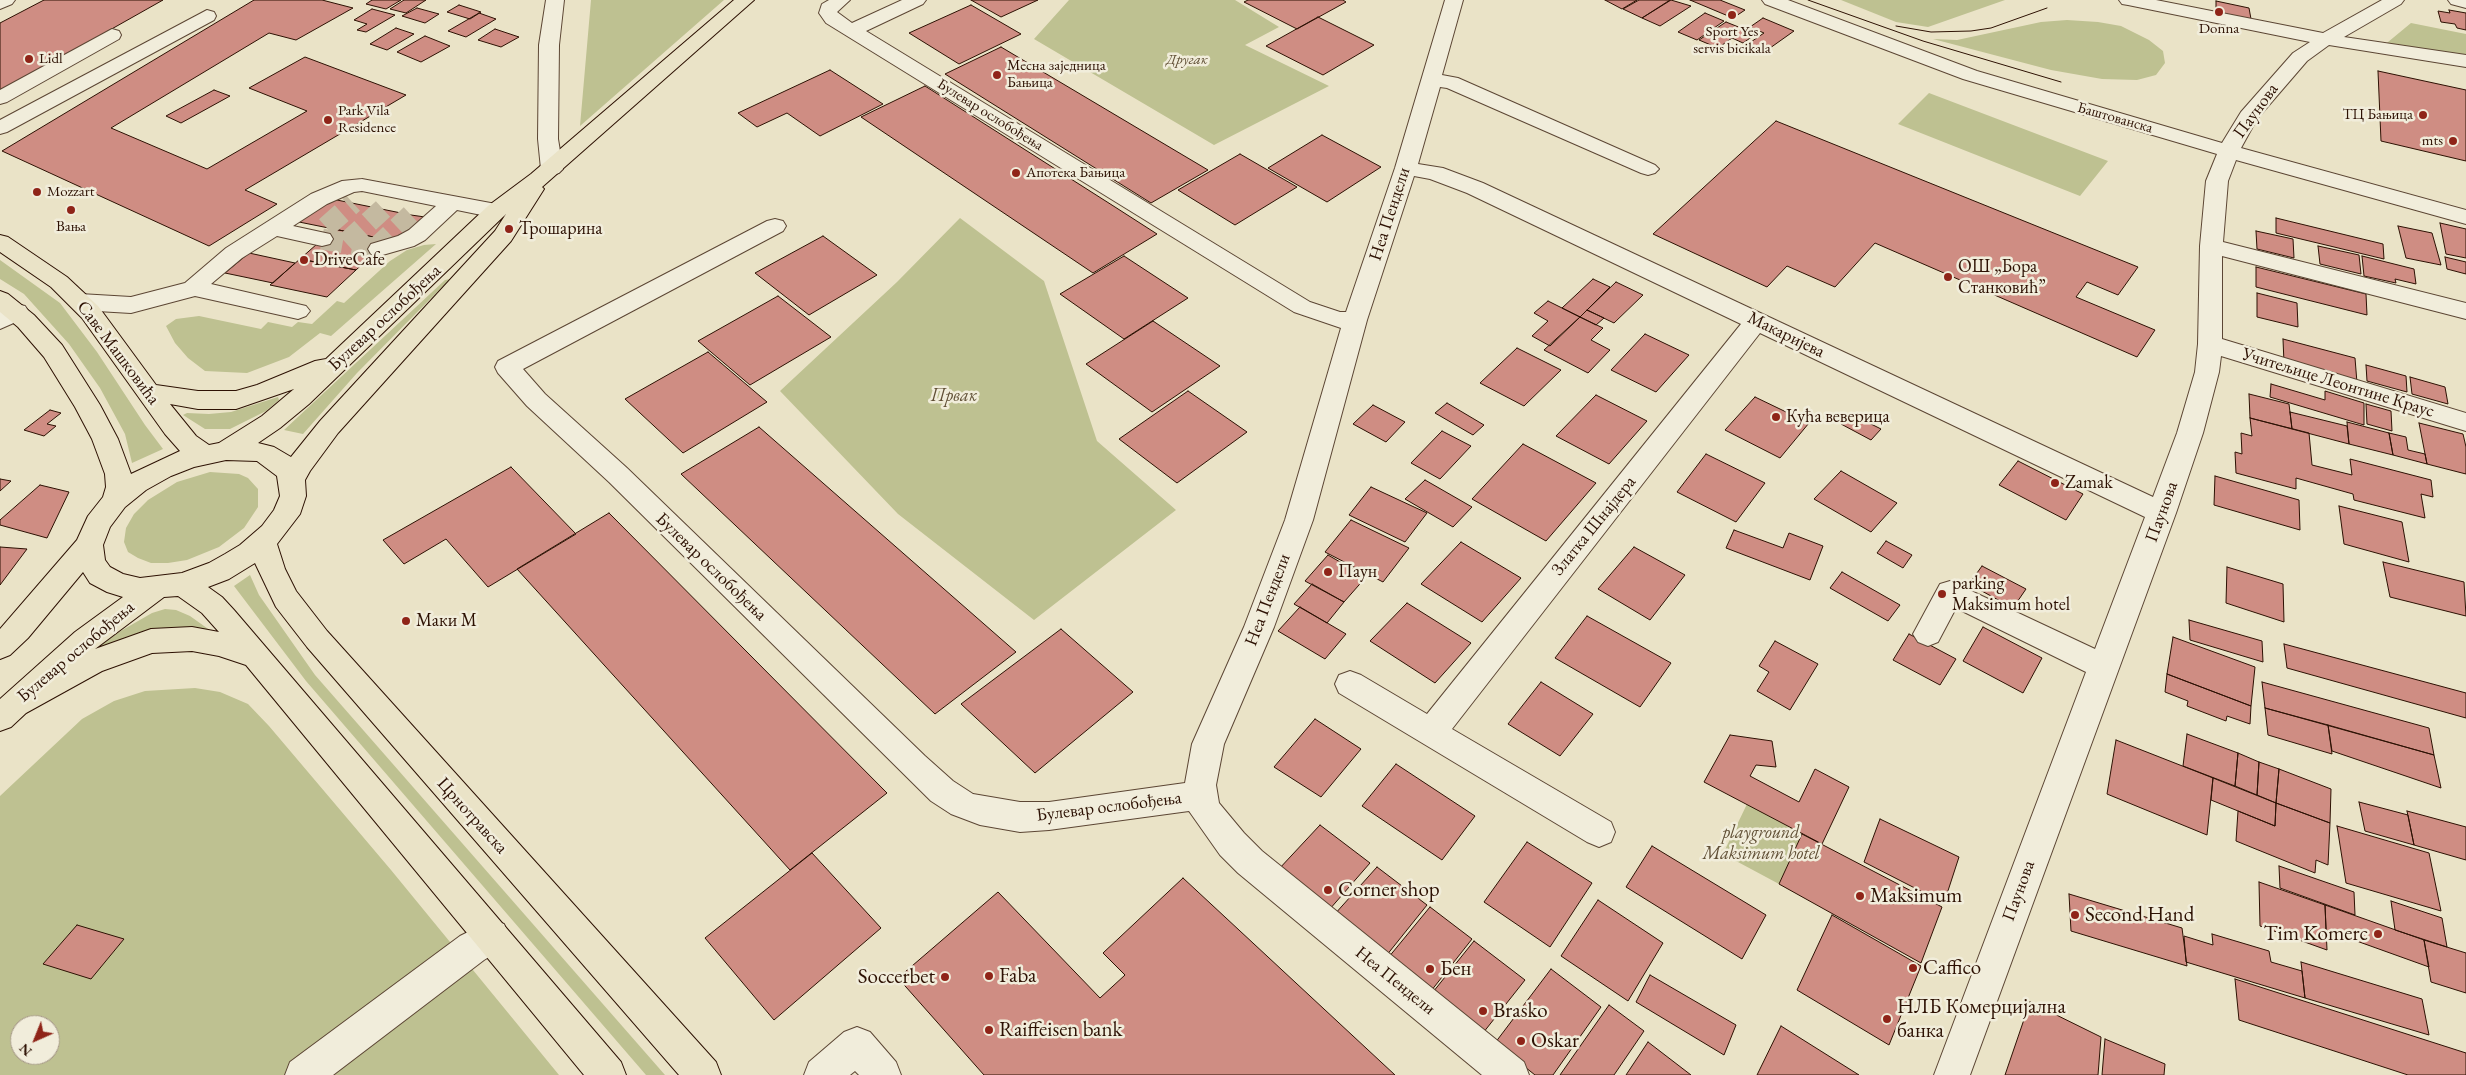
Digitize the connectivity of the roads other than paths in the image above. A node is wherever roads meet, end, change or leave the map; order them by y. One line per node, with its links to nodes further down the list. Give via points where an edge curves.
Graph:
1 (6, 0): 12 (street)
2 (555, 0): 24 (street, via 549,45)
3 (746, 0): 24 (main road, Булевар ослобођења)
4 (842, 0): 14 (street, Булевар ослобођења, via 833,4 828,13)
5 (917, 0): 14 (street)
6 (1454, 0): 18 (street, Неа Пендели)
7 (1771, 0): 21 (street, Баштованска, via 1970,74)
8 (2128, 0): 16 (street)
9 (2395, 0): 16 (street, Паунова)
10 (2457, 0): 11 (street)
11 (2466, 2)
12 (0, 3)
13 (208, 16): 20 (street)
14 (852, 30): 45 (street, Булевар ослобођења, via 1302,307 1338,320)
15 (112, 35): 19 (street)
16 (2326, 39): 17 (street); 21 (street, Паунова, via 2292,64 2248,116)
17 (2466, 61)
18 (1430, 83): 22 (street, Неа Пендели); 23 (street, via 1451,82)
19 (0, 98)
20 (3, 125)
21 (2229, 151): 33 (street, Баштованска); 38 (street, Паунова, via 2218,181)
22 (1406, 168): 45 (street, Неа Пендели); 46 (street, Макаријева, via 1454,178)
23 (1648, 169)
24 (546, 174): 31 (main road, Булевар ослобођења); 52 (main road, Булевар ослобођења, via 502,236 329,426)
25 (372, 187): 26 (street); 29 (street); 35 (street, via 362,185 333,192)
26 (402, 192): 27 (street); 30 (street)
27 (429, 197): 28 (street); 32 (street)
28 (453, 202): 31 (street); 39 (street, via 417,235)
29 (353, 203)
30 (383, 209)
31 (496, 210): 48 (main road, Булевар ослобођења)
32 (411, 215)
33 (2466, 217)
34 (775, 226): 66 (street, Булевар ослобођења, via 507,368 536,400 618,475 914,766 962,804 980,811 1049,816)
35 (272, 228): 36 (street); 40 (street, via 234,253)
36 (321, 234)
37 (0, 242): 41 (main road, Саве Машковића, via 58,282)
38 (2211, 246): 44 (street); 47 (street, Паунова)
39 (379, 249)
40 (193, 288): 41 (street, via 175,296 131,305); 43 (street)
41 (80, 302): 49 (main road, Саве Машковића)
42 (6, 311): 53 (main road, via 56,357 105,439 118,474)
43 (298, 311)
44 (2466, 311)
45 (1355, 320): 66 (street, Неа Пендели, via 1299,520 1256,634 1208,744 1201,770)
46 (1757, 320): 54 (street, Макаријева); 65 (street, Златка Шнајдера)
47 (2210, 344): 50 (street, Учитељице Леонтине Краус); 54 (street, Паунова, via 2207,372 2190,433)
48 (339, 360): 49 (main road, via 236,400 198,400); 51 (main road, Булевар ослобођења, via 271,422)
49 (148, 392): 51 (main road, Саве Машковића, via 187,443)
50 (2466, 422)
51 (215, 452): 52 (main road, via 265,454 283,465); 53 (main road, via 149,475)
52 (292, 480): 55 (main road, via 293,496 286,514)
53 (116, 500): 56 (main road, via 98,523)
54 (2162, 513): 62 (street, Паунова)
55 (263, 542): 57 (main road, via 219,571); 71 (main road, Црнотравска, via 286,598 317,639)
56 (89, 545): 58 (main road, via 91,562 100,575 128,587); 60 (main road)
57 (183, 584): 58 (main road); 61 (main road, via 212,605)
58 (154, 588): 64 (main road, Булевар ослобођења, via 85,640)
59 (1928, 634): 62 (street, via 1950,592)
60 (0, 647)
61 (253, 656): 64 (main road, via 219,644 192,640 151,641 92,662); 68 (main road)
62 (2104, 667): 75 (street, Паунова)
63 (1350, 684): 65 (street)
64 (8, 711)
65 (1431, 732): 67 (street)
66 (1201, 795): 74 (street, Неа Пендели, via 1204,808 1250,862)
67 (1599, 832)
68 (492, 936): 69 (street); 70 (main road)
69 (303, 1075)
70 (608, 1075)
71 (703, 1075)
72 (822, 1075): 73 (street, via 857,1045)
73 (883, 1075)
74 (1510, 1075)
75 (1952, 1075)

